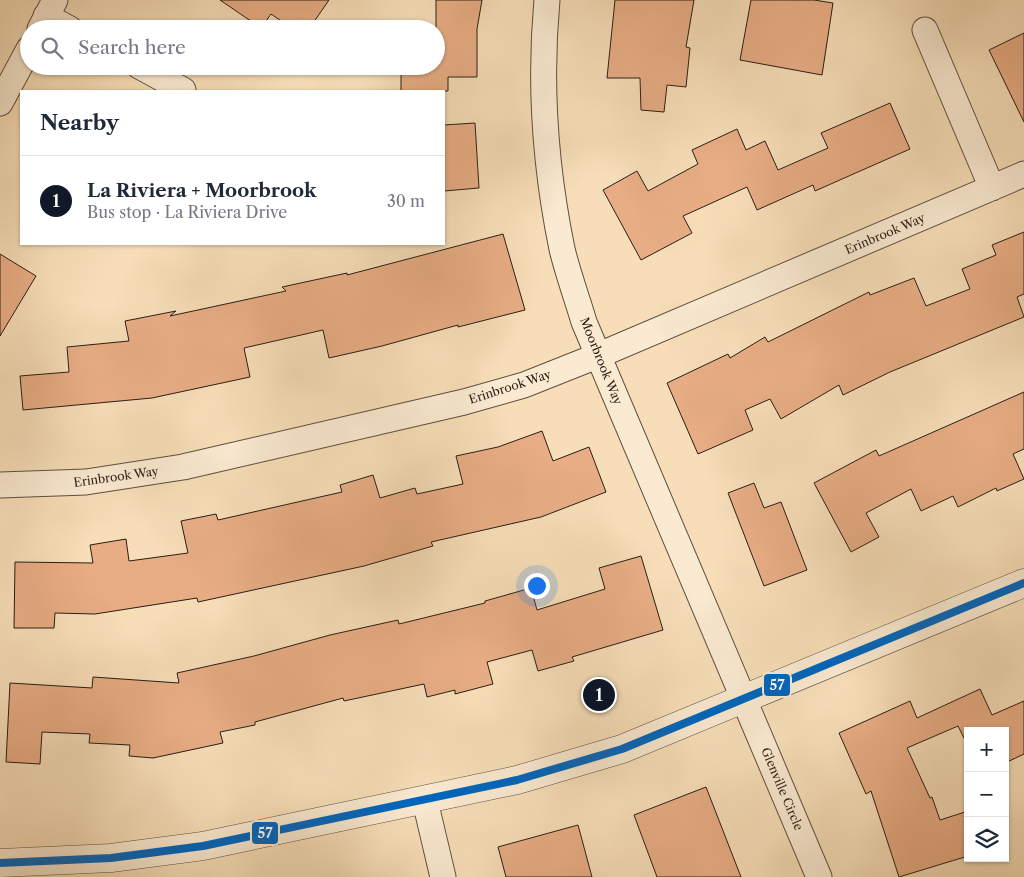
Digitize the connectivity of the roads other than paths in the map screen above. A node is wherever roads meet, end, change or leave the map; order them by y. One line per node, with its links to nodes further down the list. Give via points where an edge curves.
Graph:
1 (547, 0): 9 (street, Moorbrook Way, via 542,52 549,177 563,251 584,322)
2 (925, 30): 8 (street)
3 (20, 66): 6 (street)
4 (156, 75): 5 (street)
5 (183, 90)
6 (0, 103)
7 (1024, 174): 8 (street, Erinbrook Way)
8 (992, 188): 9 (street, Erinbrook Way)
9 (598, 356): 10 (street, Erinbrook Way, via 464,402 183,467 86,482); 12 (street, Moorbrook Way)
10 (0, 485)
11 (1024, 583): 12 (street)
12 (745, 700): 13 (street, via 622,749 517,780); 16 (street, Glenville Circle)
13 (425, 800): 14 (street, via 203,846 111,858); 15 (street)
14 (0, 864)
15 (443, 877)
16 (819, 877)

